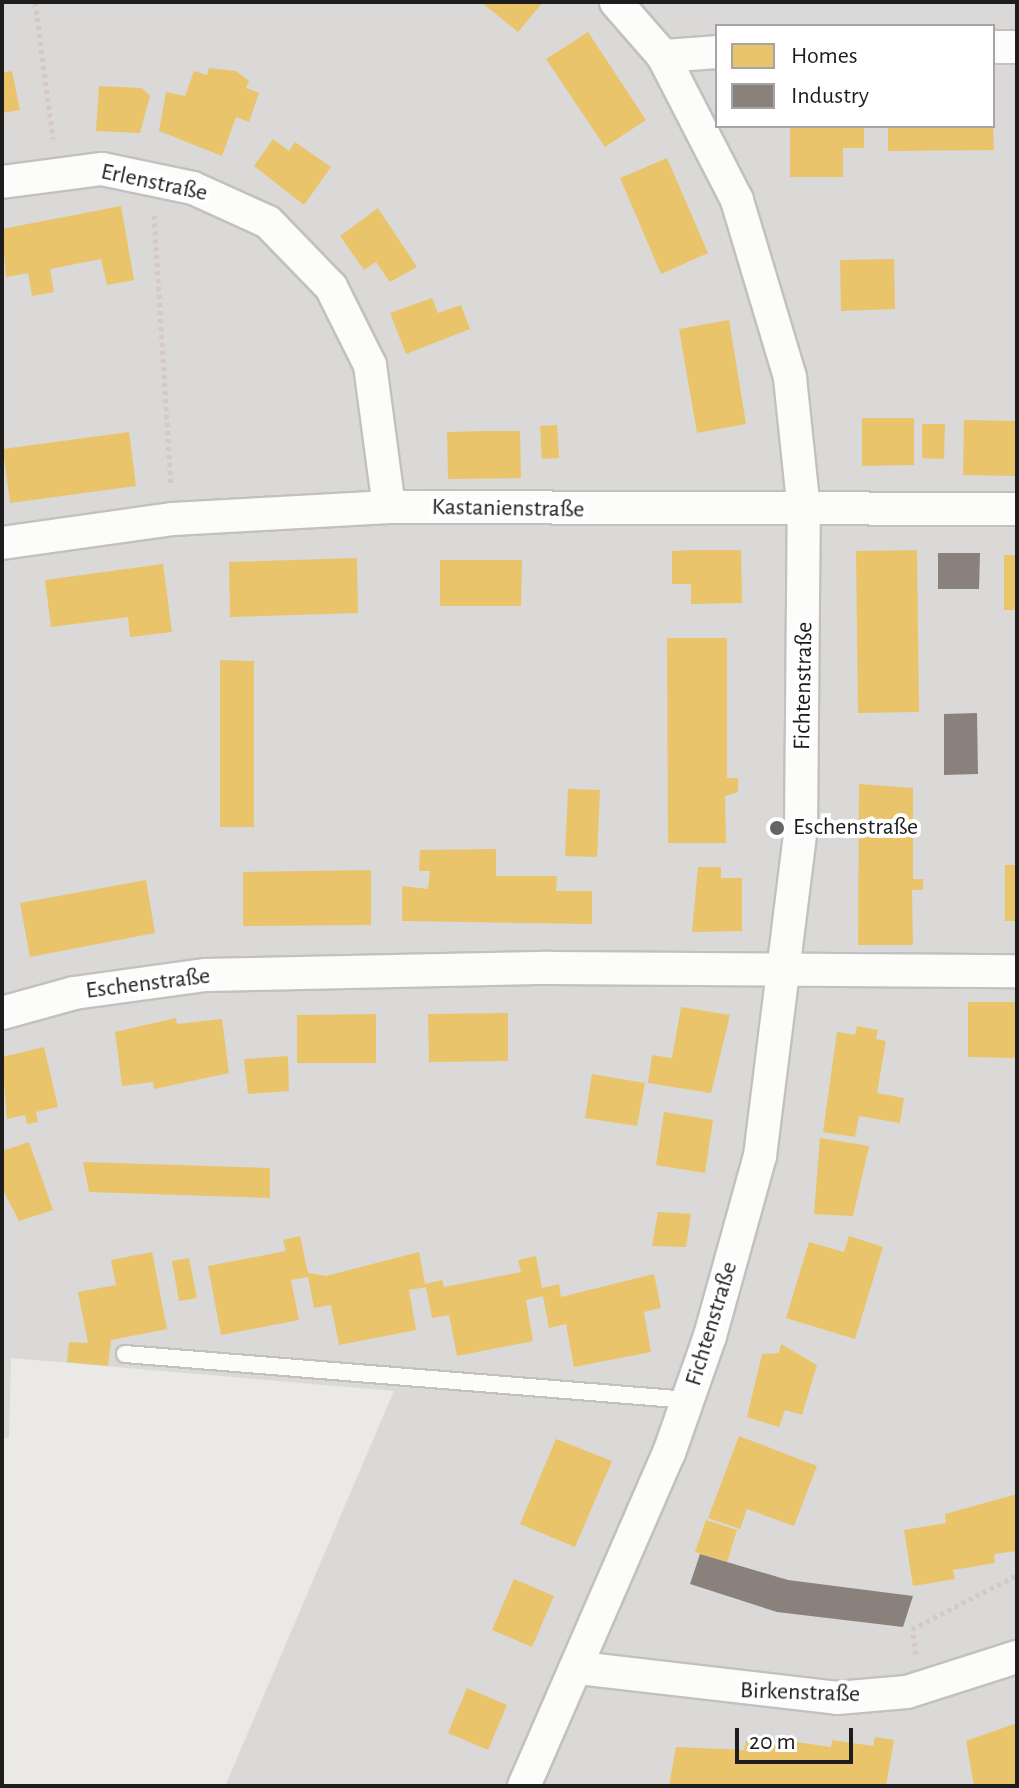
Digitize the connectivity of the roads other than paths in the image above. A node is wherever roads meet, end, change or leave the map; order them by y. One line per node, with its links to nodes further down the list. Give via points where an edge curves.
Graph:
1 (616, 2): 5 (street, Fichtenstraße)
2 (995, 47): 3 (street)
3 (1017, 47)
4 (715, 52): 5 (street)
5 (663, 56): 9 (street, Fichtenstraße, via 737,200 762,265 799,429)
6 (2, 182): 7 (street, Erlenstraße, via 58,172 151,178 229,200 268,222 331,287 370,365)
7 (389, 507): 9 (street, Kastanienstraße); 10 (street, Kastanienstraße, via 173,519)
8 (1017, 509): 9 (street, Kastanienstraße)
9 (804, 511): 11 (street, Fichtenstraße, via 802,814)
10 (2, 543)
11 (788, 967): 12 (street, Eschenstraße); 13 (street, Eschenstraße, via 206,975 74,993); 15 (street, Fichtenstraße, via 760,1156)
12 (1017, 971)
13 (2, 1013)
14 (125, 1354): 15 (lane, Fichtenstraße)
15 (688, 1400): 17 (street, Fichtenstraße)
16 (1017, 1657): 17 (street, Birkenstraße, via 919,1688 837,1698 764,1694)
17 (579, 1668): 18 (street, Fichtenstraße)
18 (524, 1786)

